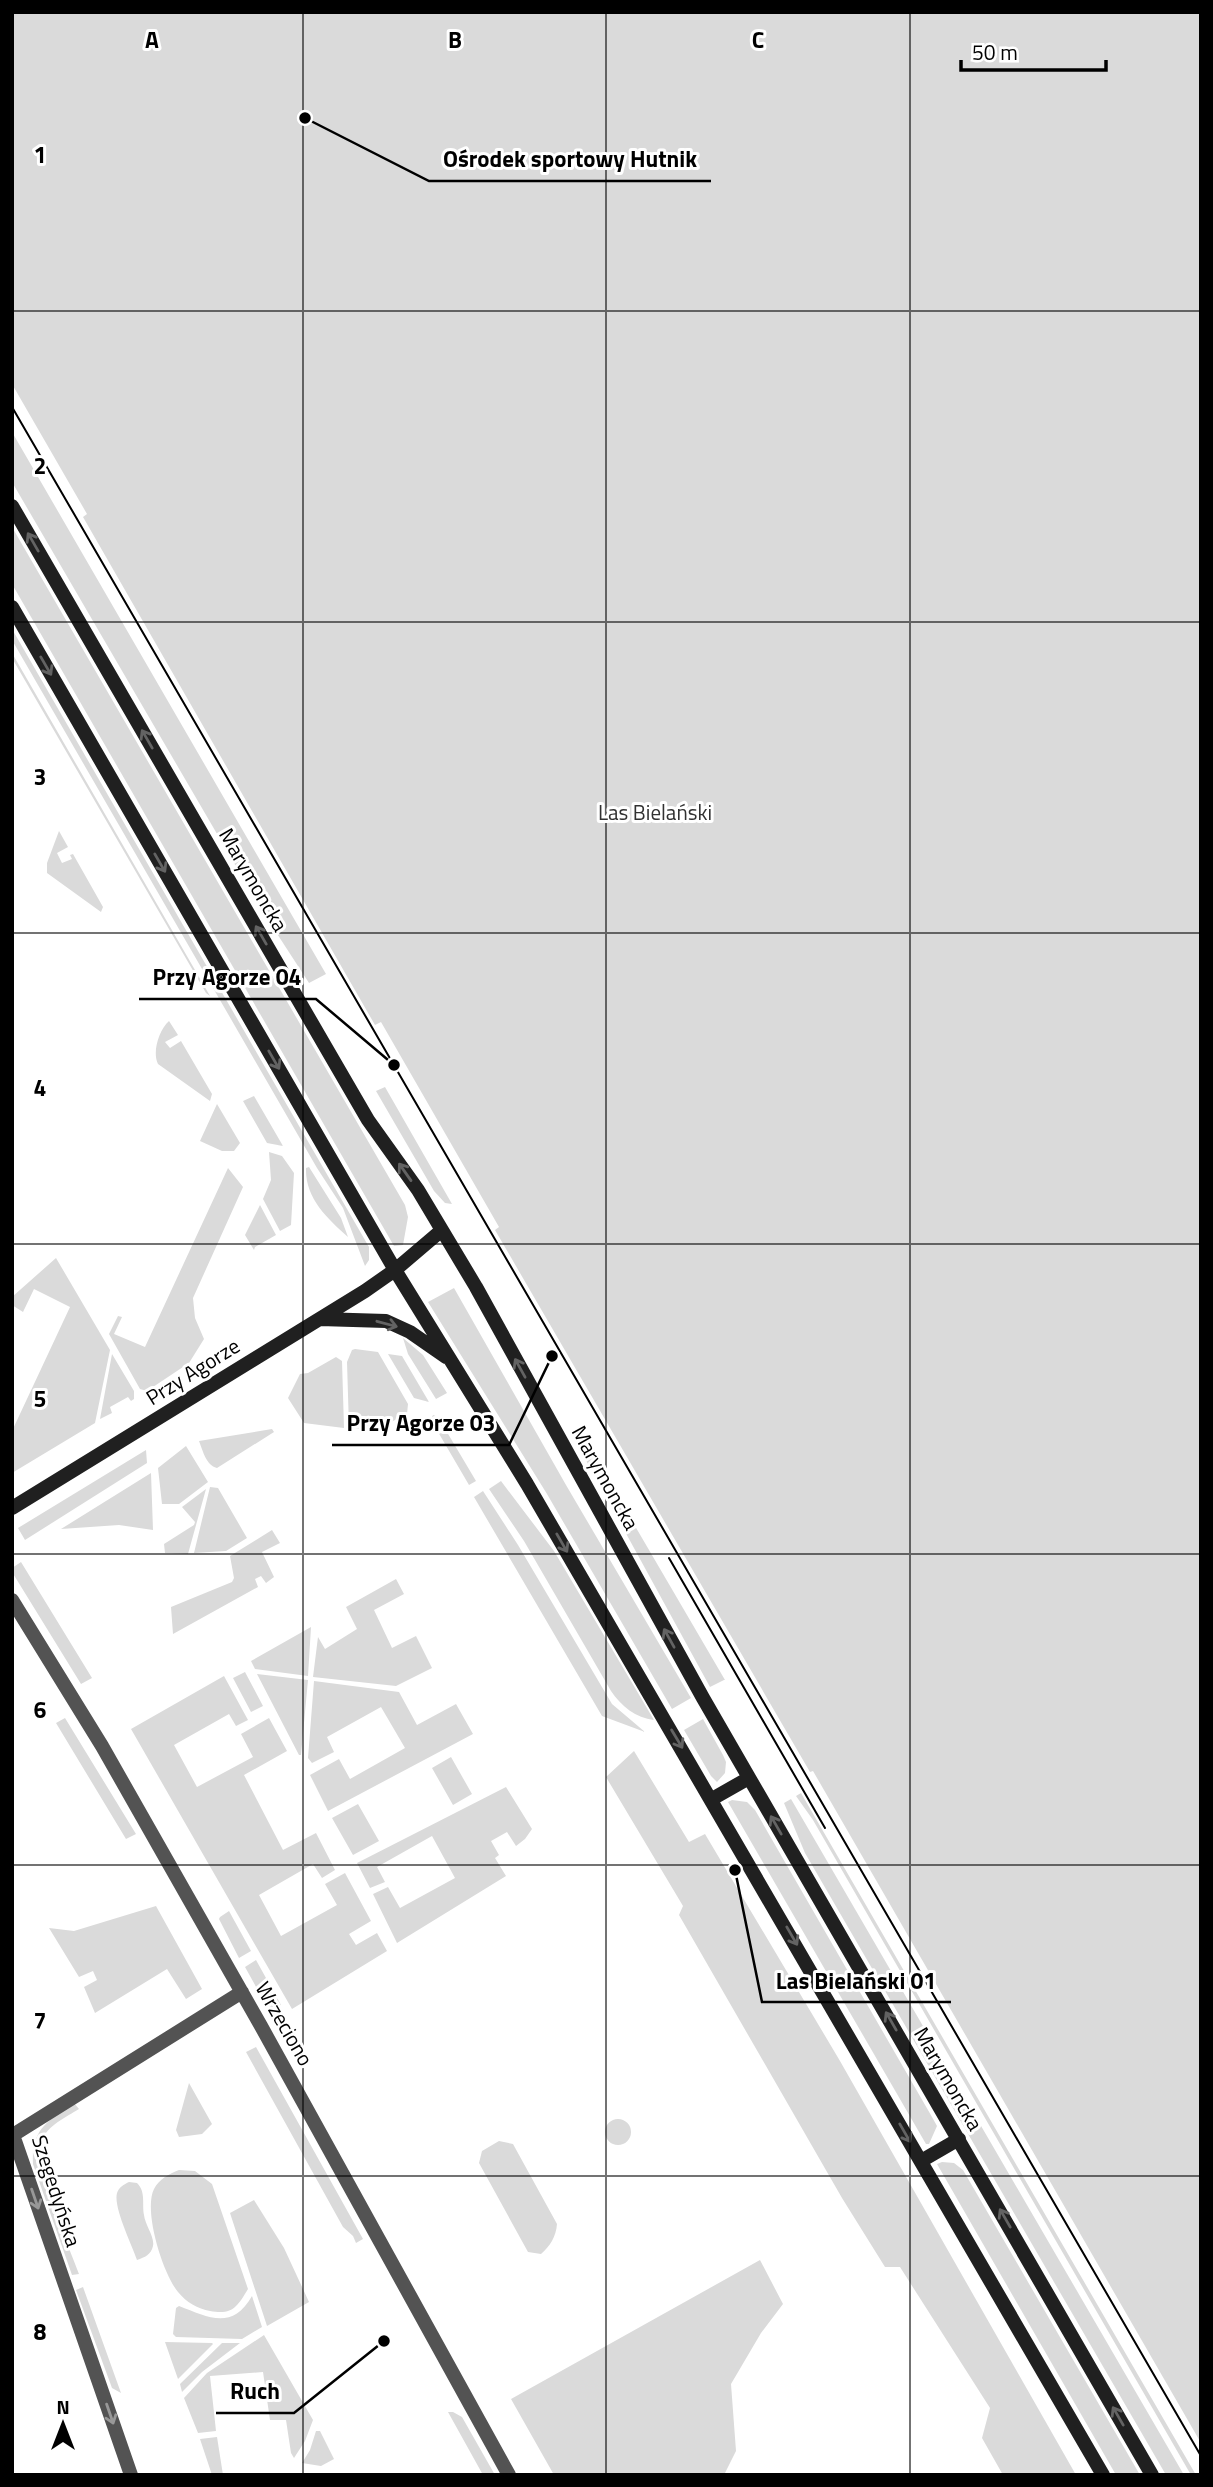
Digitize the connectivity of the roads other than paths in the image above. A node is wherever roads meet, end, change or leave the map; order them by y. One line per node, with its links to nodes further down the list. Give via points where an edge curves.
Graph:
1 (12, 506): 3 (main road, Marymoncka, one-way to 1, via 368,1120)
2 (12, 607): 4 (main road, one-way to 4)
3 (442, 1230): 4 (main road, Przy Agorze); 9 (main road, Marymoncka, one-way to 3)
4 (395, 1270): 5 (main road, Przy Agorze); 6 (main road)
5 (320, 1319): 6 (main road, one-way to 6, via 386,1321); 7 (main road, Przy Agorze)
6 (450, 1359): 10 (main road, one-way to 10)
7 (12, 1508)
8 (12, 1600): 11 (street, Wrzeciono, via 102,1746)
9 (749, 1778): 10 (main road); 13 (main road, Marymoncka, one-way to 9)
10 (712, 1799): 14 (main road, one-way to 14)
11 (242, 1992): 12 (street, Szegedyńska); 16 (street, Wrzeciono)
12 (13, 2135): 15 (street, Szegedyńska, one-way to 15)
13 (959, 2139): 14 (main road); 18 (main road, Marymoncka, one-way to 13)
14 (921, 2161): 17 (main road)
15 (131, 2475)
16 (509, 2475)
17 (1103, 2475)
18 (1152, 2475)

